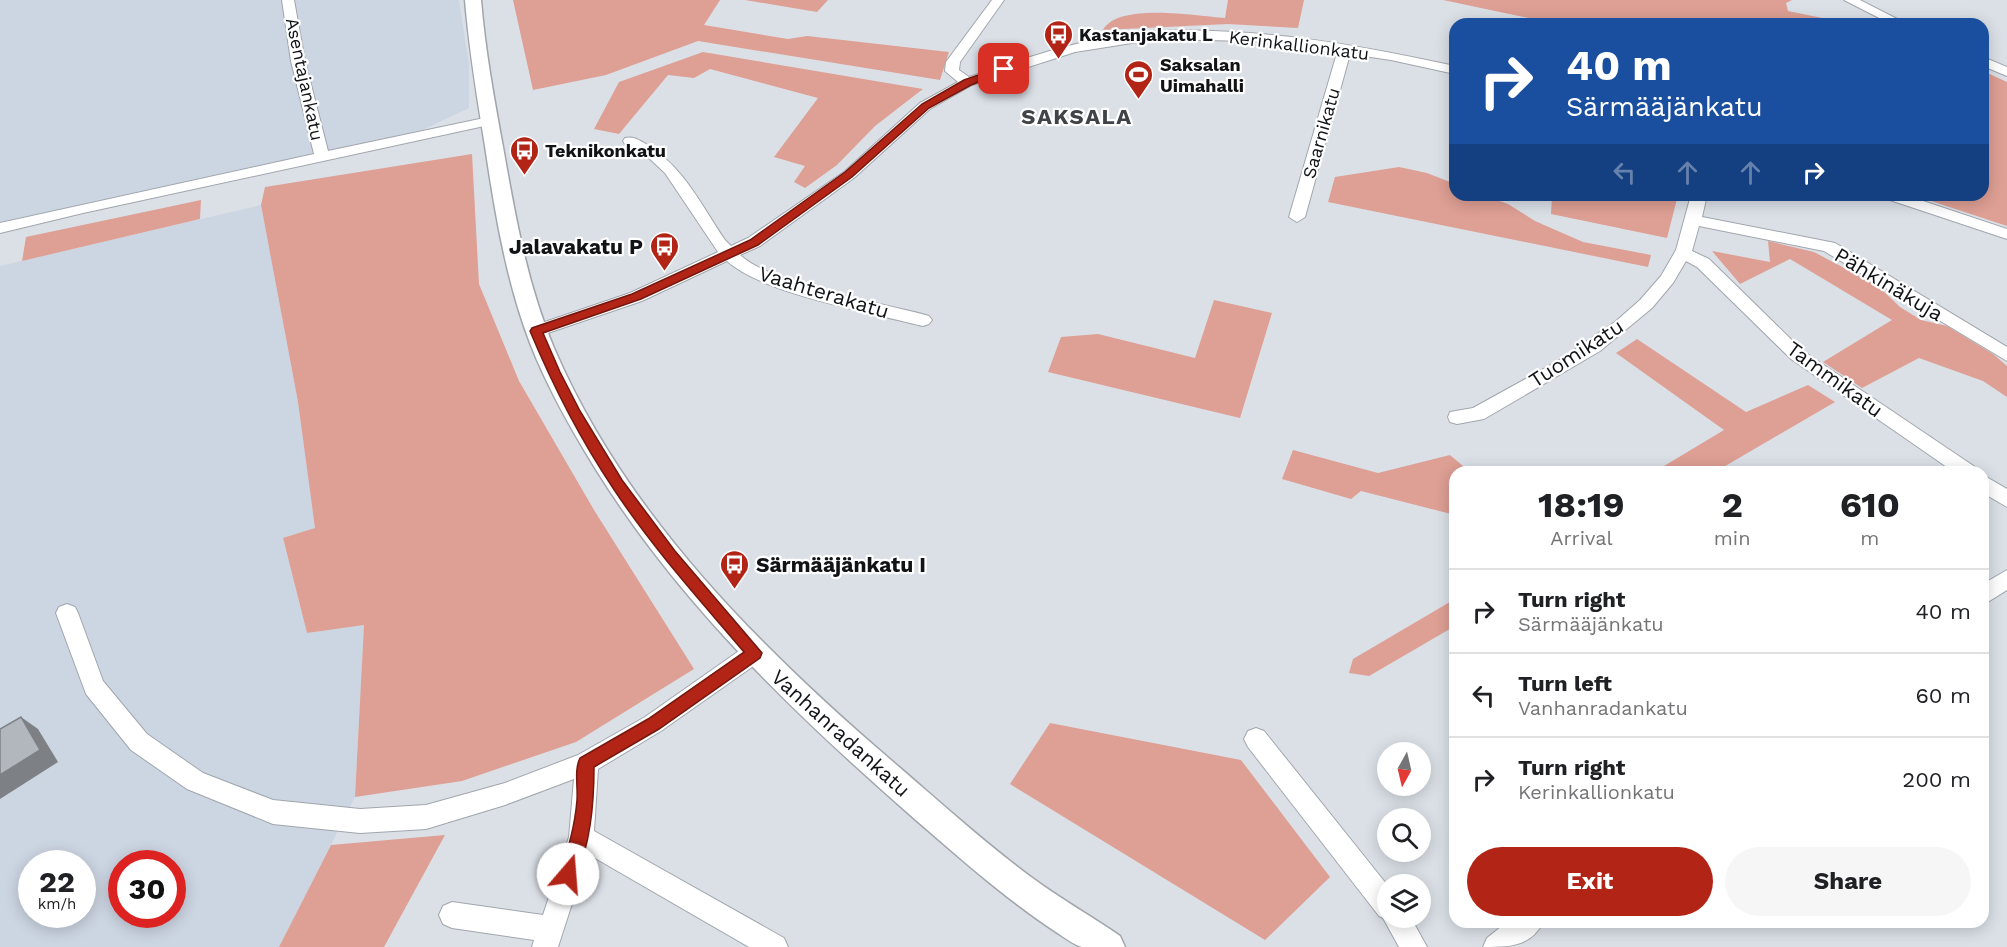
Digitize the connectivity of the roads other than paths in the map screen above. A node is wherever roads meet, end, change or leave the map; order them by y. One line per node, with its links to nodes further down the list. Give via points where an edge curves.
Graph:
1 (288, 0): 13 (street, Asentajankatu, via 298,61)
2 (473, 0): 11 (street, Vanhanradankatu)
3 (998, 0): 10 (street, via 953,62 952,71)
4 (1850, 0): 5 (street)
5 (1888, 18)
6 (1345, 49): 8 (street, Kerinkallionkatu); 10 (street, Kerinkallionkatu, via 1252,37 1157,35 1073,48); 16 (street, Saarnikatu)
7 (1989, 64): 9 (street)
8 (1449, 69)
9 (2007, 72)
10 (967, 82): 21 (street, Kerinkallionkatu, via 925,106 849,175)
11 (489, 121): 13 (street); 23 (street, Vanhanradankatu, via 510,247)
12 (630, 141): 21 (street, Vaahterakatu, via 671,170)
13 (322, 157): 18 (street)
14 (1697, 201): 17 (street, Tuomikatu)
15 (1907, 201): 19 (street)
16 (1297, 217)
17 (1692, 220): 20 (street, Tuomikatu); 24 (street, Pähkinäkuja, via 1829,247)
18 (0, 228)
19 (2007, 234)
20 (1683, 253): 25 (street, Tuomikatu, via 1649,303 1595,346 1478,414); 26 (street, Tammikatu, via 1703,263 1797,355)
21 (730, 255): 22 (street, Vaahterakatu, via 756,273 782,282); 23 (street, Kerinkallionkatu, via 636,297)
22 (923, 320)
23 (536, 331): 32 (street, Vanhanradankatu, via 574,412 617,484 670,555)
24 (2007, 355)
25 (1457, 417)
26 (1959, 466)
27 (1989, 487): 28 (street)
28 (2007, 500)
29 (2007, 579): 30 (street)
30 (1989, 592)
31 (67, 613): 34 (street, via 94,687 140,742 195,781 273,812 360,821 426,817 505,794)
32 (754, 653): 34 (street, via 653,724); 42 (street, Vanhanradankatu, via 854,748 1011,882)
33 (1256, 739): 36 (street)
34 (586, 763): 35 (street)
35 (580, 837): 40 (street); 41 (street)
36 (1377, 894)
37 (452, 915): 40 (street)
38 (1402, 928): 43 (street)
39 (1522, 928): 44 (street)
40 (548, 938)
41 (776, 947)
42 (1109, 947)
43 (1414, 947)
44 (1496, 947)

